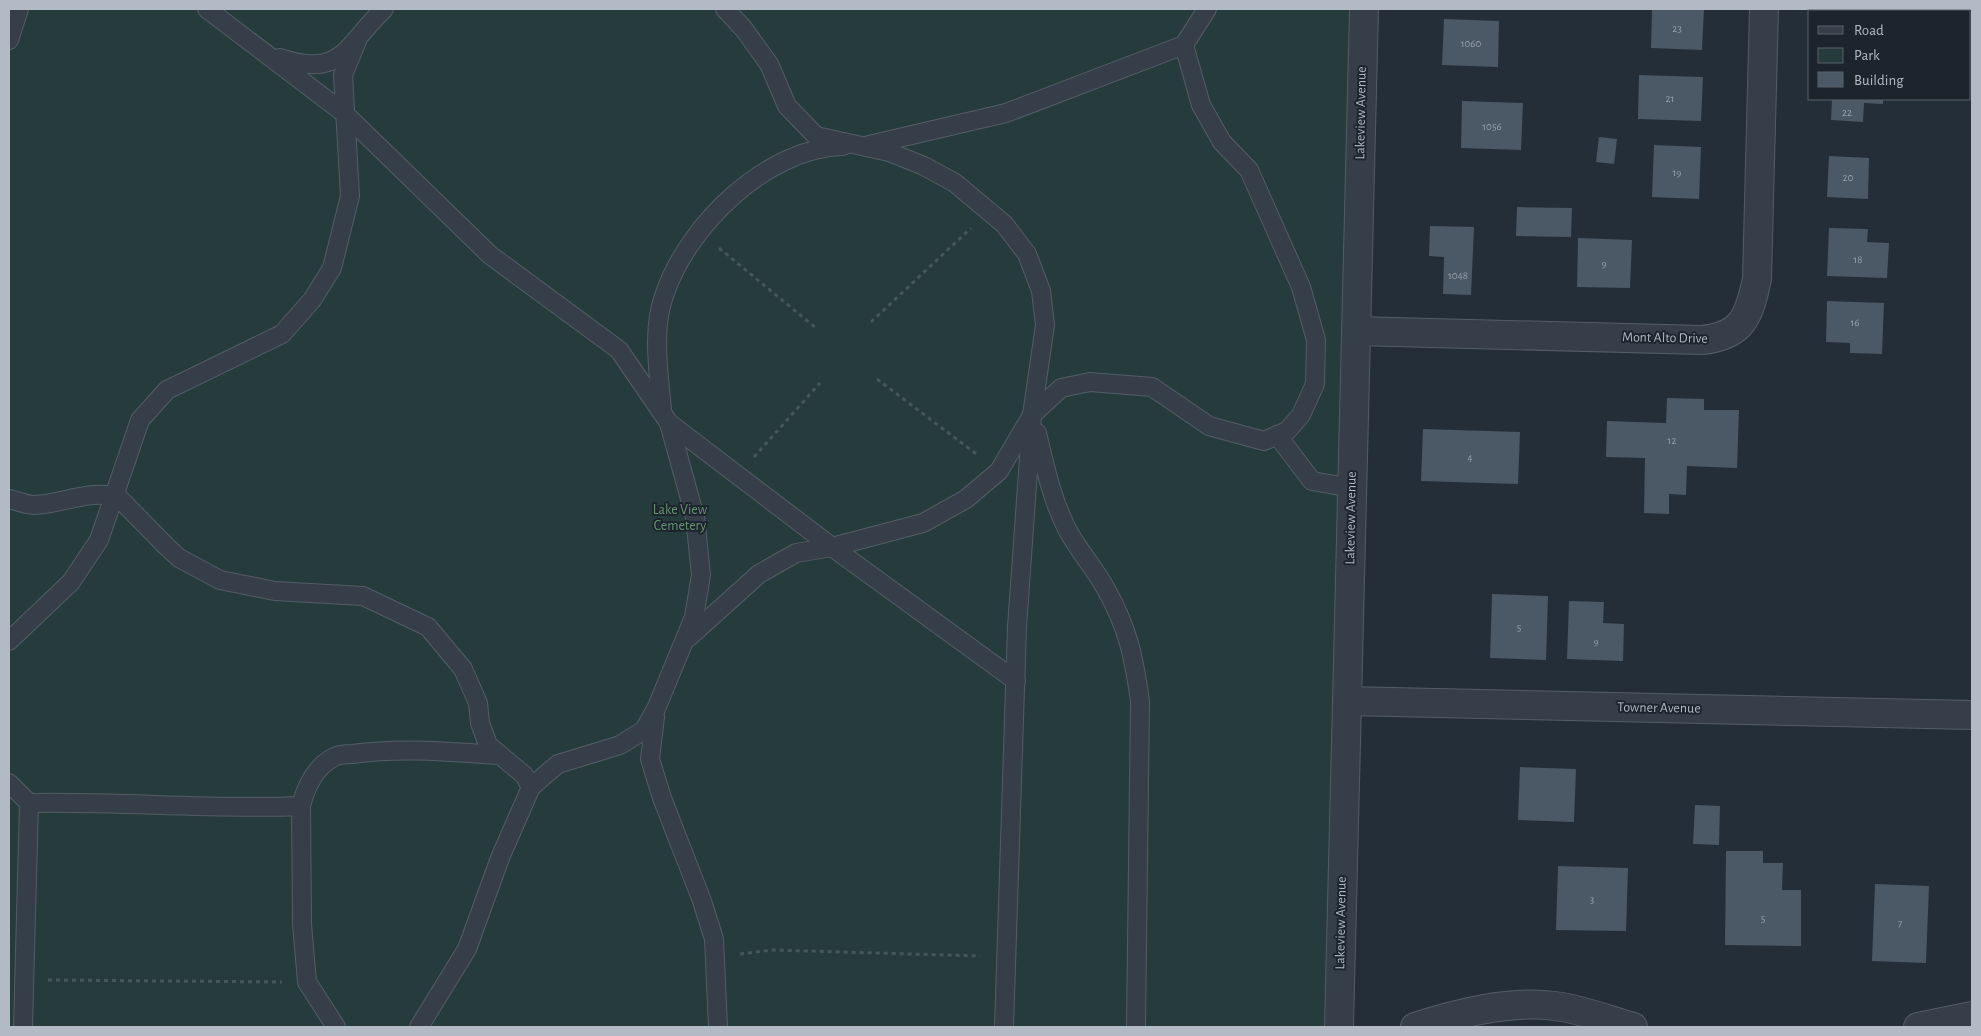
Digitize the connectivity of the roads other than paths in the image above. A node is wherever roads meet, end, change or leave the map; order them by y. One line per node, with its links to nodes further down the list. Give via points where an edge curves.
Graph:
1 (19, 9): 8 (lane)
2 (207, 9): 11 (lane)
3 (384, 9): 9 (lane)
4 (726, 9): 13 (lane, via 769,64 787,106 816,136)
5 (1206, 9): 10 (lane)
6 (1364, 9): 14 (street, Lakeview Avenue)
7 (1764, 9): 14 (street, Mont Alto Drive, via 1757,279 1743,321 1730,334 1702,340)
8 (9, 40)
9 (356, 41): 11 (lane, via 327,64 298,64); 12 (lane, via 344,75)
10 (1184, 45): 13 (lane, via 1006,113); 17 (lane, via 1201,105 1222,142 1249,170 1260,192 1301,287 1316,340 1315,384 1301,415 1287,431)
11 (263, 51): 12 (lane)
12 (344, 113): 16 (lane, via 490,256 619,350); 19 (lane, via 350,196 332,268 312,300 282,334 167,390 140,420)
13 (865, 146): 15 (lane, via 924,166 955,183 990,211 1027,254 1041,291 1045,325); 16 (lane, via 826,148 777,165 752,180 707,221 683,255 664,293 657,350)
14 (1356, 331): 18 (street, Lakeview Avenue)
15 (1032, 416): 17 (lane, via 1061,388 1090,382 1152,387 1209,426 1264,440); 21 (lane, via 999,471 966,499 923,522); 24 (lane); 39 (lane, via 1050,491 1069,532 1106,588 1134,656 1140,701)
16 (666, 417): 21 (lane); 22 (lane, via 695,517 701,575 694,617)
17 (1277, 435): 18 (lane, via 1312,481)
18 (1352, 488): 25 (street, Lakeview Avenue)
19 (115, 496): 20 (lane, via 92,496 34,505); 23 (lane, via 99,540 71,582); 28 (lane, via 179,558 220,580 274,591 363,596 428,627 463,669 478,703 480,723 488,745)
20 (9, 499)
21 (832, 548): 22 (lane, via 796,553 759,574); 24 (lane)
22 (685, 641): 26 (lane)
23 (9, 642)
24 (1016, 681): 38 (lane)
25 (1347, 701): 27 (street, Towner Avenue); 40 (street, Lakeview Avenue)
26 (656, 709): 30 (lane, via 644,730 620,745 558,764); 37 (lane, via 650,759 714,940)
27 (1972, 715)
28 (499, 755): 30 (lane, via 524,775); 32 (lane, via 376,750 336,756 311,778)
29 (9, 783): 31 (lane)
30 (531, 787): 36 (lane, via 500,858 467,949)
31 (29, 803): 32 (lane); 34 (lane)
32 (301, 806): 35 (lane, via 302,924 308,982)
33 (1972, 1016): 43 (street)
34 (23, 1027)
35 (336, 1027)
36 (419, 1027)
37 (718, 1027)
38 (1004, 1027)
39 (1136, 1027)
40 (1339, 1027)
41 (1415, 1027): 42 (street, via 1487,1009 1527,1005 1555,1006)
42 (1633, 1027)
43 (1918, 1027)

